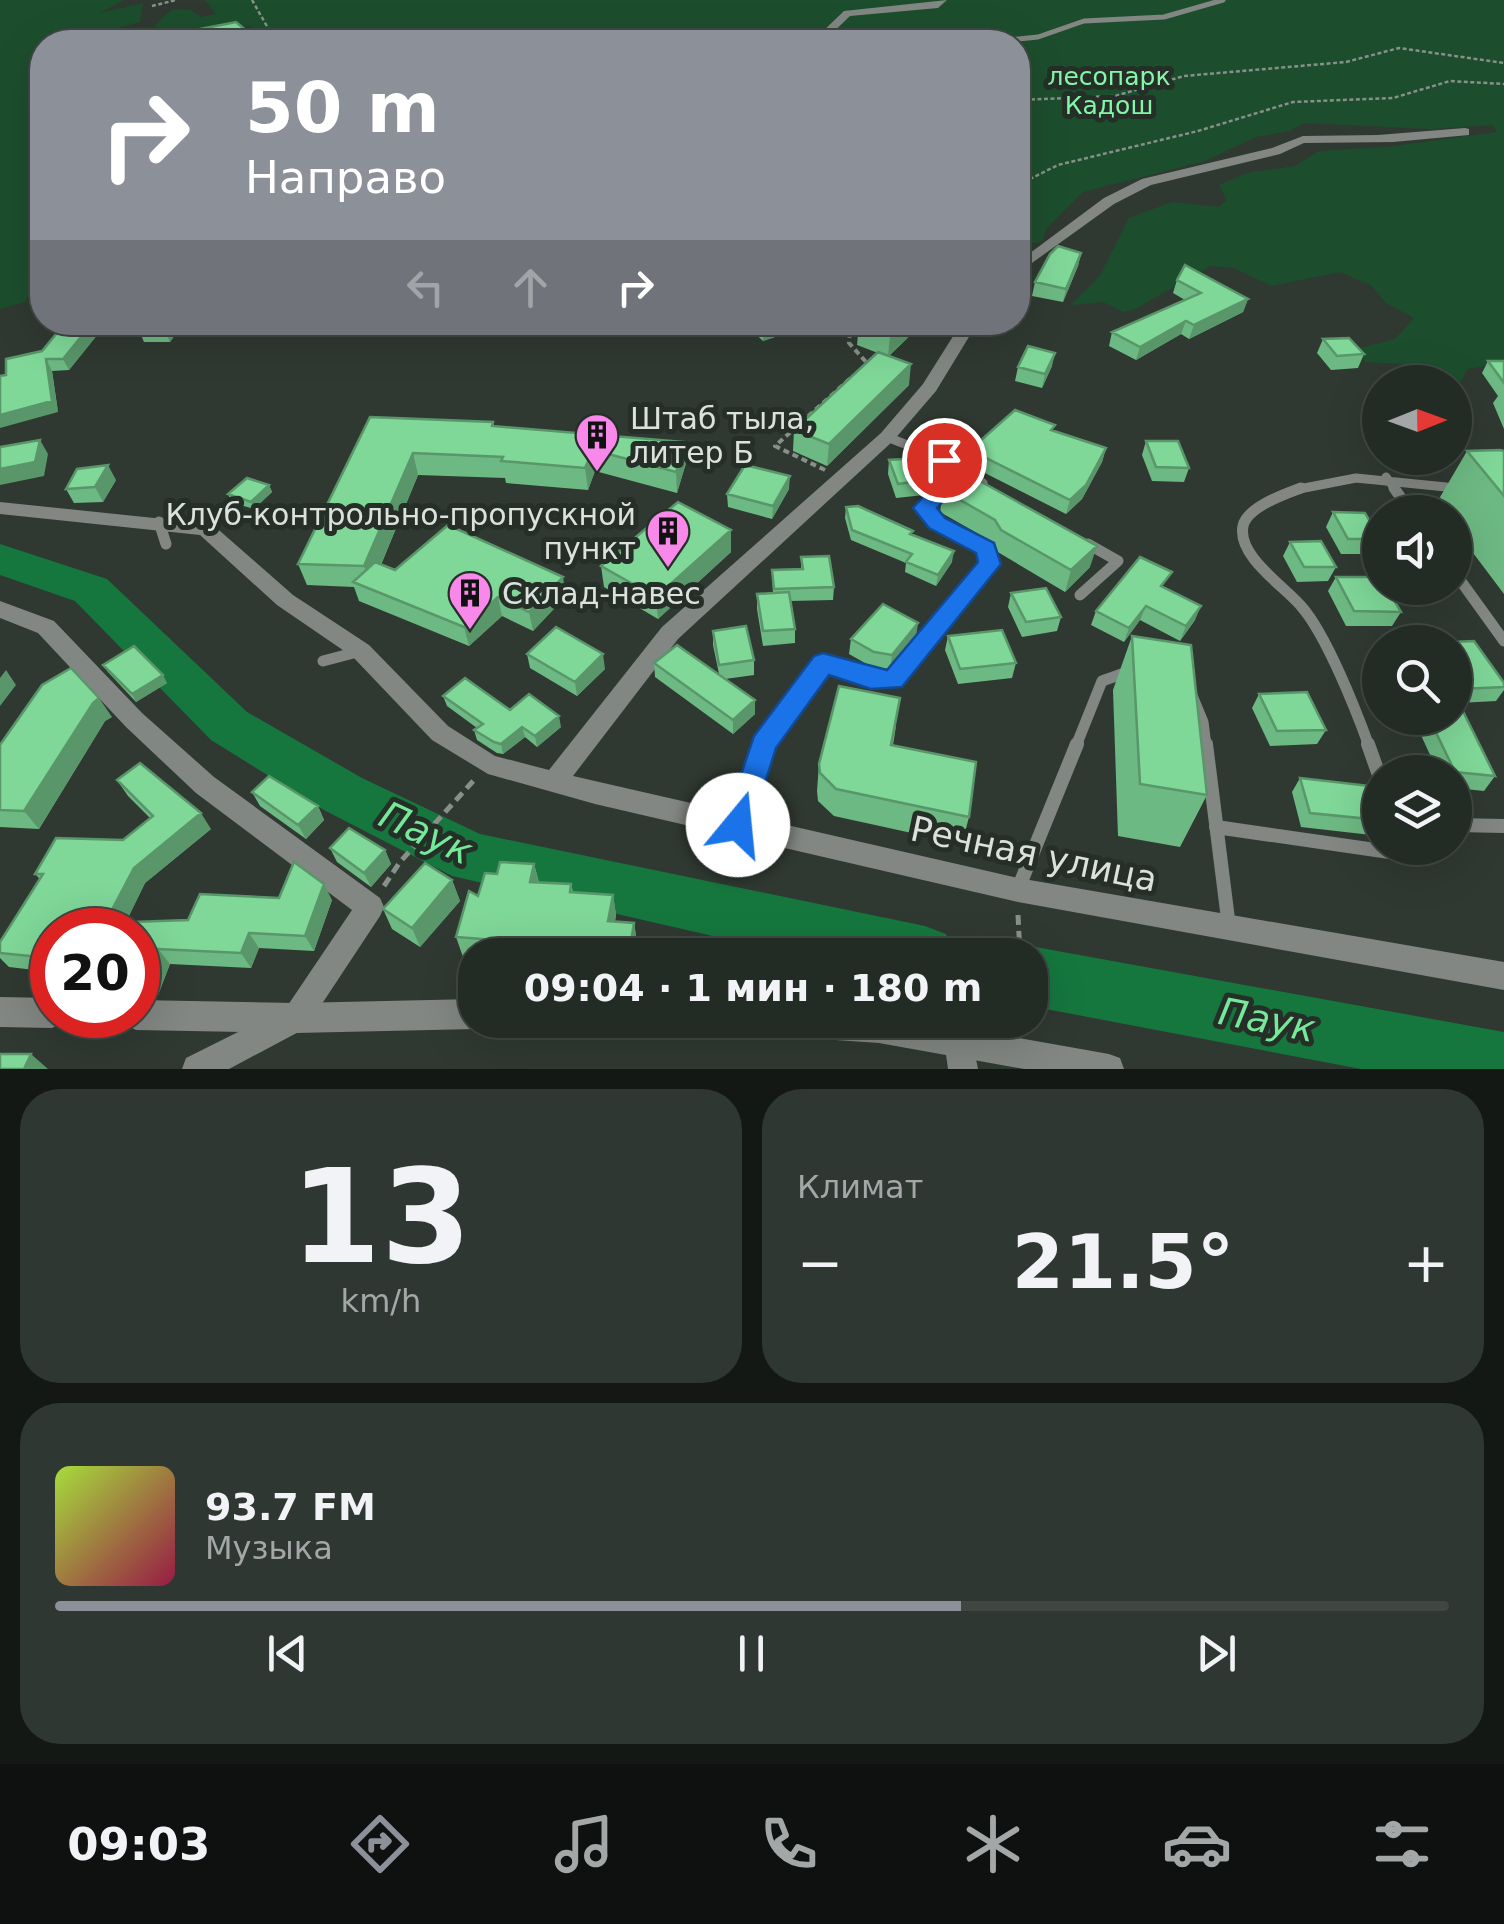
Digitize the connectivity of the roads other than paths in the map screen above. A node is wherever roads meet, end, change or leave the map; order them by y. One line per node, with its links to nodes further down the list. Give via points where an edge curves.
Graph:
1 (942, 0): 3 (street, via 847,12)
2 (1223, 0): 4 (lane, via 1164,17 1084,21)
3 (830, 30)
4 (1030, 37)
5 (1464, 132): 6 (street, via 1290,141 1276,151 1147,182 1109,201)
6 (1030, 259)
7 (962, 335): 8 (street, via 930,387)
8 (887, 437): 9 (lane); 27 (street, via 670,634)
9 (944, 460): 11 (lane); 28 (lane, via 952,478 924,508 937,523 986,549 990,564 893,680 823,663 764,744)
10 (1386, 477): 12 (lane); 13 (lane); 26 (lane, via 1319,480 1274,499 1243,525 1267,573 1308,614)
11 (992, 488)
12 (1476, 494)
13 (1399, 495)
14 (0, 508): 15 (street, Речная улица)
15 (159, 521): 17 (lane); 22 (street, Речная улица, via 205,528 284,600)
16 (1070, 534): 18 (lane, via 1118,561)
17 (166, 544)
18 (1080, 596)
19 (1472, 597): 21 (lane)
20 (0, 608): 40 (street, via 46,627 205,785 370,906)
21 (1504, 641)
22 (361, 651): 23 (lane); 27 (street, Речная улица, via 440,733 488,764)
23 (323, 662)
24 (1142, 668): 33 (lane, via 1102,681)
25 (1182, 682): 31 (lane, via 1202,722)
26 (1372, 755)
27 (554, 782): 28 (street, Речная улица)
28 (738, 825): 33 (street, Речная улица)
29 (1472, 825): 30 (lane)
30 (1504, 826)
31 (1216, 827): 32 (lane); 34 (lane)
32 (1362, 848)
33 (1018, 890): 34 (street, Речная улица)
34 (1229, 928): 35 (street, Речная улица)
35 (1504, 976)
36 (0, 1012): 37 (street)
37 (30, 1013)
38 (458, 1014): 40 (street)
39 (160, 1015): 40 (street)
40 (296, 1018): 43 (street)
41 (909, 1038): 42 (street)
42 (960, 1055): 44 (street)
43 (197, 1069)
44 (1109, 1069)

